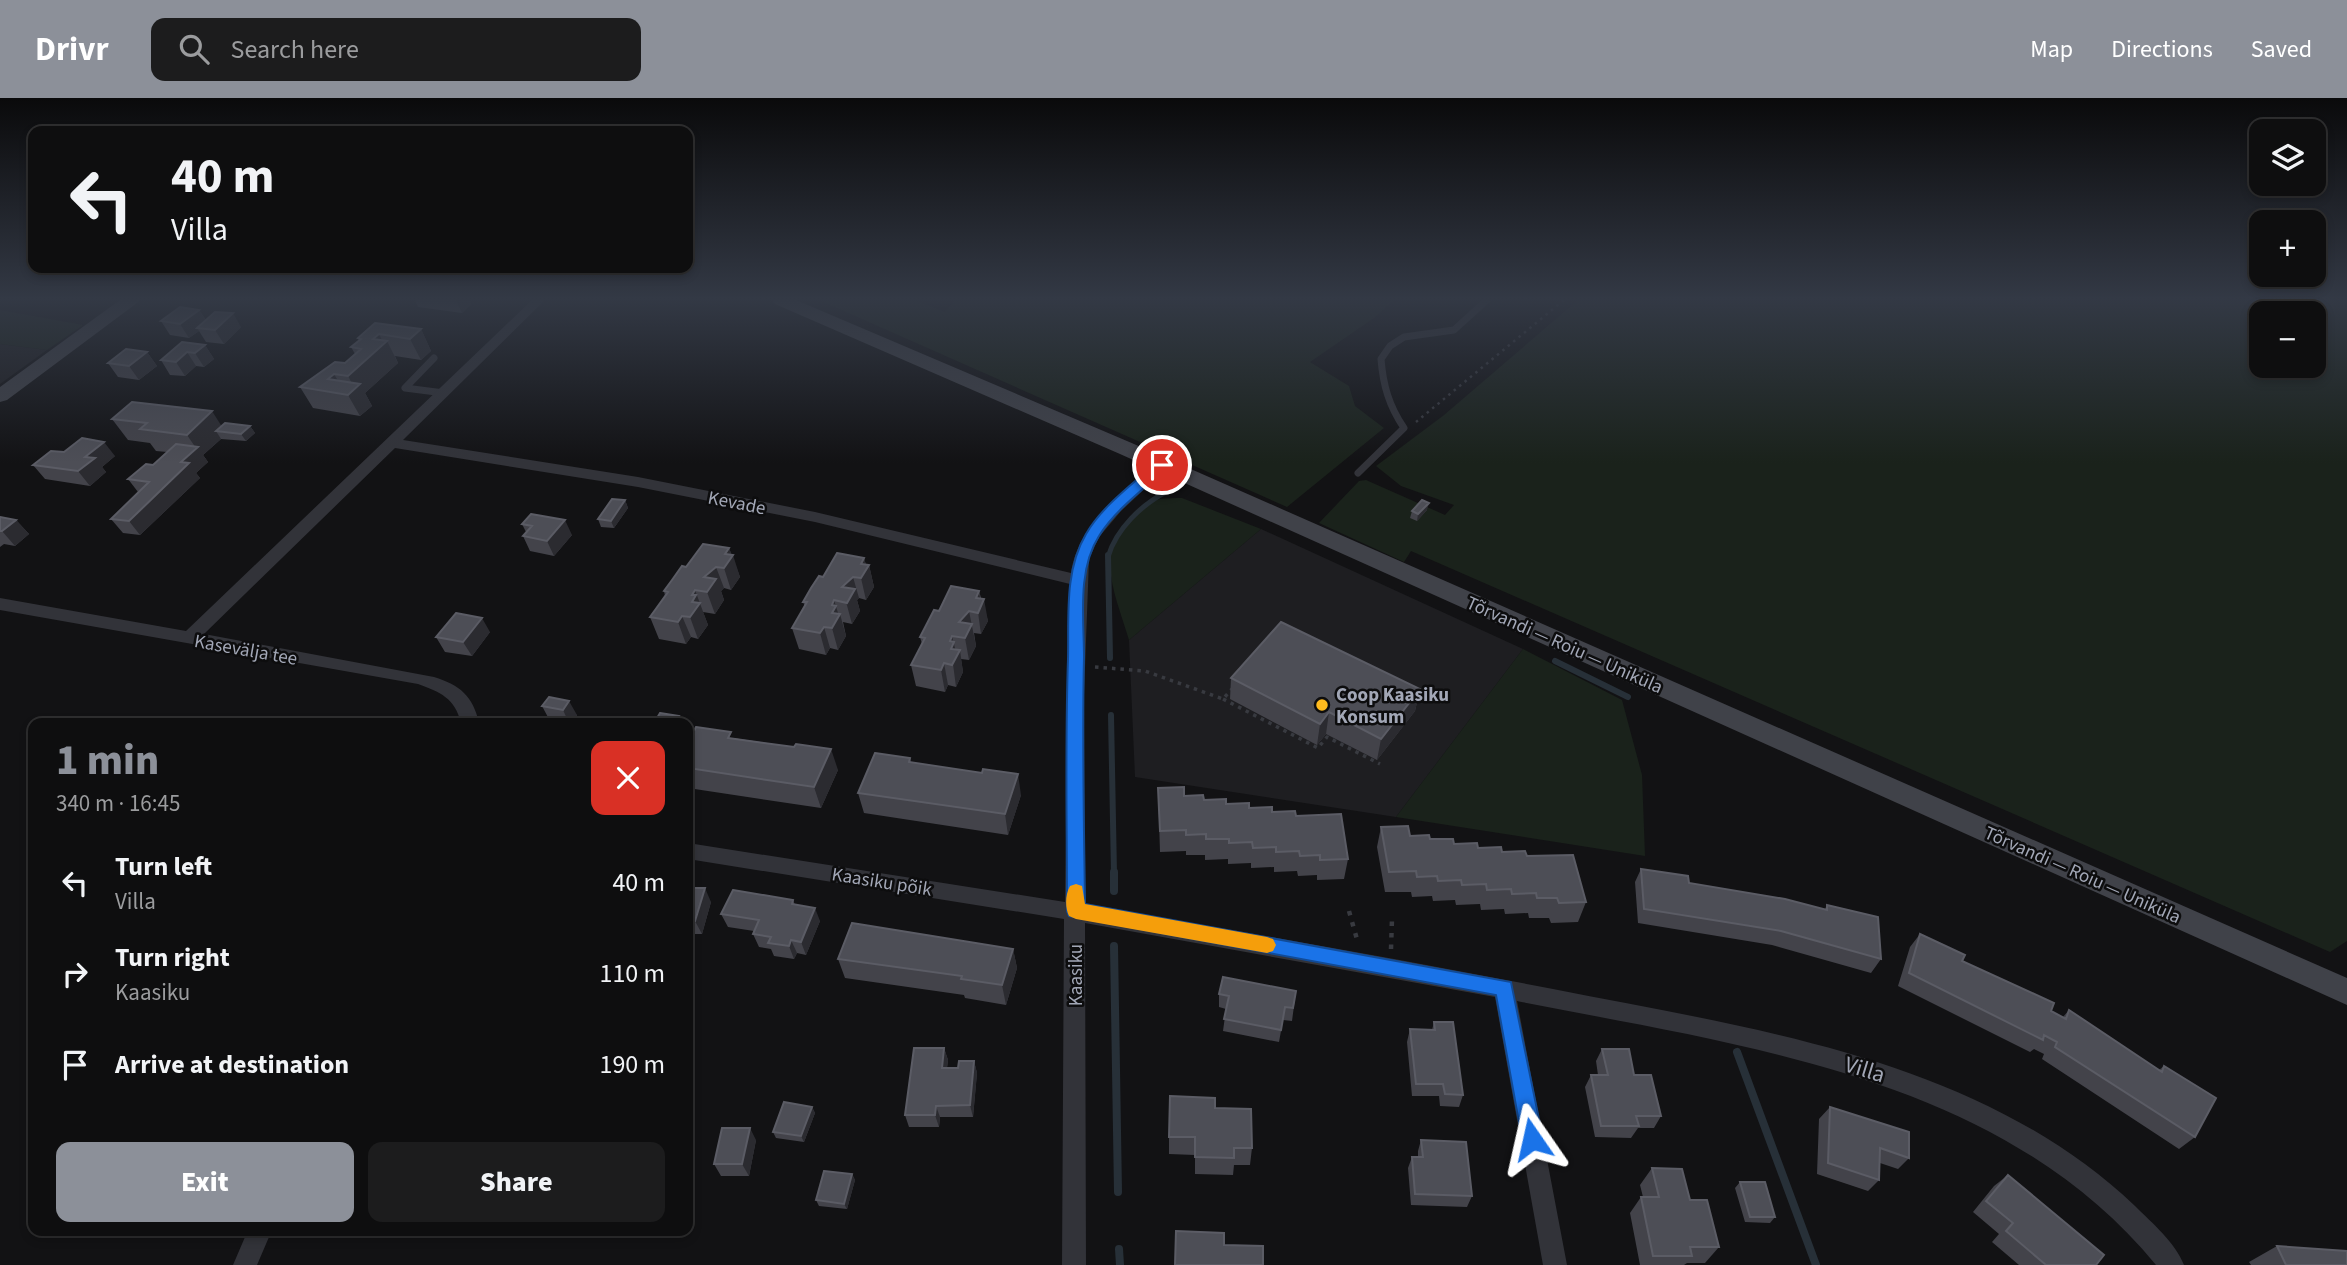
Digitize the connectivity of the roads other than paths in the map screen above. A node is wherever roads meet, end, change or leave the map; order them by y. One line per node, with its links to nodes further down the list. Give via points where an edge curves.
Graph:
1 (57, 354): 7 (street)
2 (484, 354): 6 (street)
3 (907, 354): 9 (street, Tõrvandi — Roiu — Uniküla)
4 (1384, 354): 10 (lane, via 1384,391 1391,412 1404,428)
5 (434, 358): 6 (lane, via 405,388)
6 (444, 394): 8 (street)
7 (0, 396)
8 (393, 443): 11 (street, Kevade, via 638,482 801,514); 13 (street)
9 (1162, 465): 11 (street, Kaasiku, via 1092,535); 18 (street, Tõrvandi — Roiu — Uniküla)
10 (1358, 472)
11 (1078, 580): 16 (street, Kaasiku)
12 (0, 604): 13 (street, Kasevälja tee)
13 (188, 639): 14 (street, Kasevälja tee, via 418,678 443,686 464,701)
14 (469, 718)
15 (693, 852): 16 (street, Kaasiku põik)
16 (1076, 911): 17 (street, Villa); 21 (street, Kaasiku)
17 (1504, 988): 22 (street); 23 (street, Villa, via 1787,1046 1896,1079 1977,1114 2050,1156 2123,1210)
18 (2347, 992)
19 (257, 1236): 20 (street)
20 (245, 1265)
21 (1074, 1265)
22 (1555, 1265)
23 (2172, 1265)

